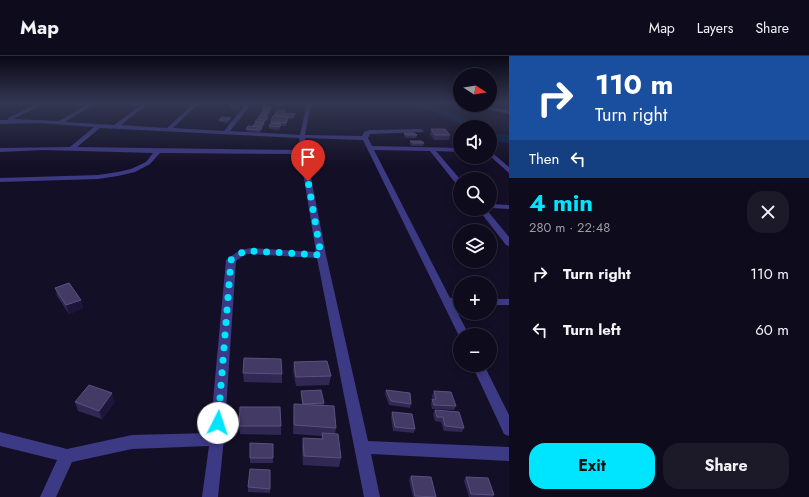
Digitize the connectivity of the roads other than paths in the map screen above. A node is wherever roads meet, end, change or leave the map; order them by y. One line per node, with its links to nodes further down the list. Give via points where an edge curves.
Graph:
1 (76, 124): 6 (street)
2 (120, 124): 7 (street)
3 (175, 124): 8 (street)
4 (233, 124): 10 (street)
5 (305, 124): 11 (street)
6 (99, 126): 7 (street); 13 (street)
7 (115, 127): 8 (street)
8 (170, 128): 10 (street)
9 (421, 131): 12 (street, via 368,132)
10 (226, 132): 11 (street)
11 (302, 137): 12 (street); 19 (street)
12 (364, 138): 14 (street)
13 (71, 148): 15 (street); 18 (street)
14 (369, 148): 16 (street); 29 (street)
15 (0, 150)
16 (432, 150): 17 (street); 22 (street)
17 (453, 150)
18 (158, 151): 19 (street); 23 (street, via 148,163 133,171 118,174)
19 (303, 152): 28 (street)
20 (497, 160): 21 (street)
21 (509, 171)
22 (453, 175)
23 (0, 180)
24 (497, 206): 25 (street)
25 (509, 207)
26 (488, 216): 27 (street)
27 (509, 243)
28 (321, 255): 37 (street, via 251,251 243,252 231,260); 38 (street)
29 (447, 301): 30 (street); 33 (street)
30 (453, 301)
31 (497, 302): 32 (street)
32 (509, 302)
33 (460, 328)
34 (481, 372): 35 (street)
35 (509, 430)
36 (0, 439): 40 (street)
37 (217, 439): 40 (street, via 132,442); 42 (street)
38 (362, 447): 39 (street); 43 (street)
39 (509, 454)
40 (68, 456): 41 (street)
41 (48, 497)
42 (210, 497)
43 (372, 497)

